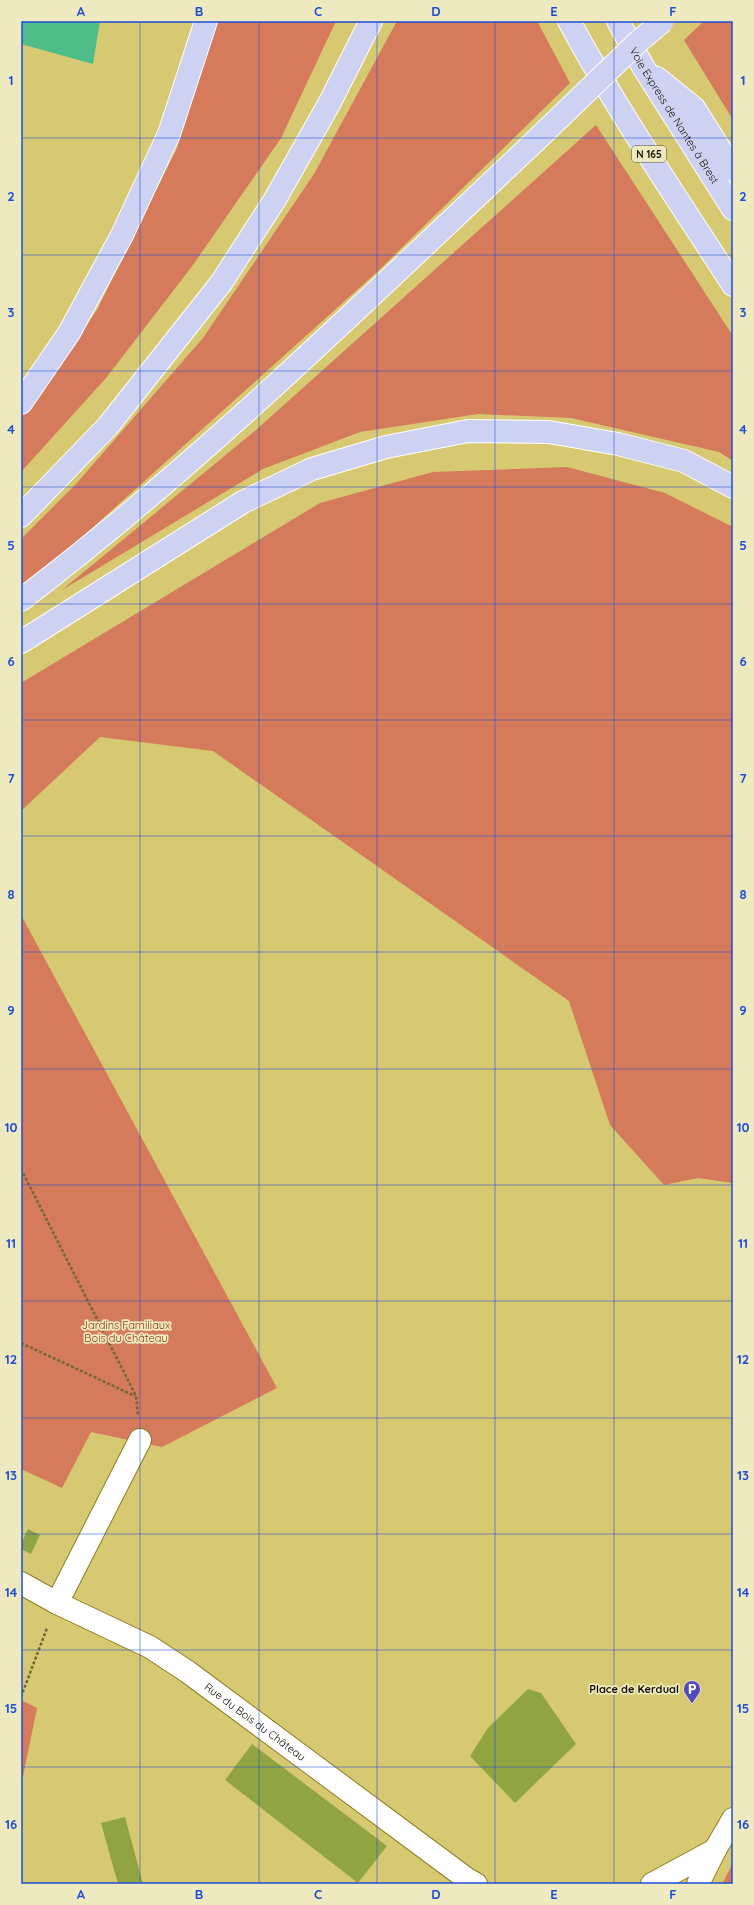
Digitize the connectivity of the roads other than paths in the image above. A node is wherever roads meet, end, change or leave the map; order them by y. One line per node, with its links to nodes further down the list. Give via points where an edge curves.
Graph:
1 (206, 21): 10 (highway, via 169,134 122,235 69,333)
2 (371, 21): 12 (highway, via 329,104 274,201 221,283 108,426)
3 (569, 21): 9 (highway, N 165, via 651,158)
4 (618, 21): 6 (highway, Voie Express de Nantes à Brest)
5 (663, 21): 13 (highway, bridge, via 302,360 156,490)
6 (642, 65): 7 (highway, via 694,108); 8 (highway, Voie Express de Nantes à Brest)
7 (733, 170)
8 (733, 209)
9 (733, 285)
10 (21, 403)
11 (733, 486): 14 (highway, via 684,461 618,444 549,432 468,431 386,447 312,469 243,502)
12 (21, 516)
13 (21, 600)
14 (21, 642)
15 (140, 1440): 17 (street)
16 (21, 1583): 17 (street, Rue du Bois du Château)
17 (57, 1603): 20 (street, Rue du Bois du Château, via 150,1647 182,1668)
18 (733, 1819): 19 (street)
19 (715, 1850): 21 (street); 22 (street)
20 (476, 1884)
21 (652, 1884)
22 (698, 1884)

